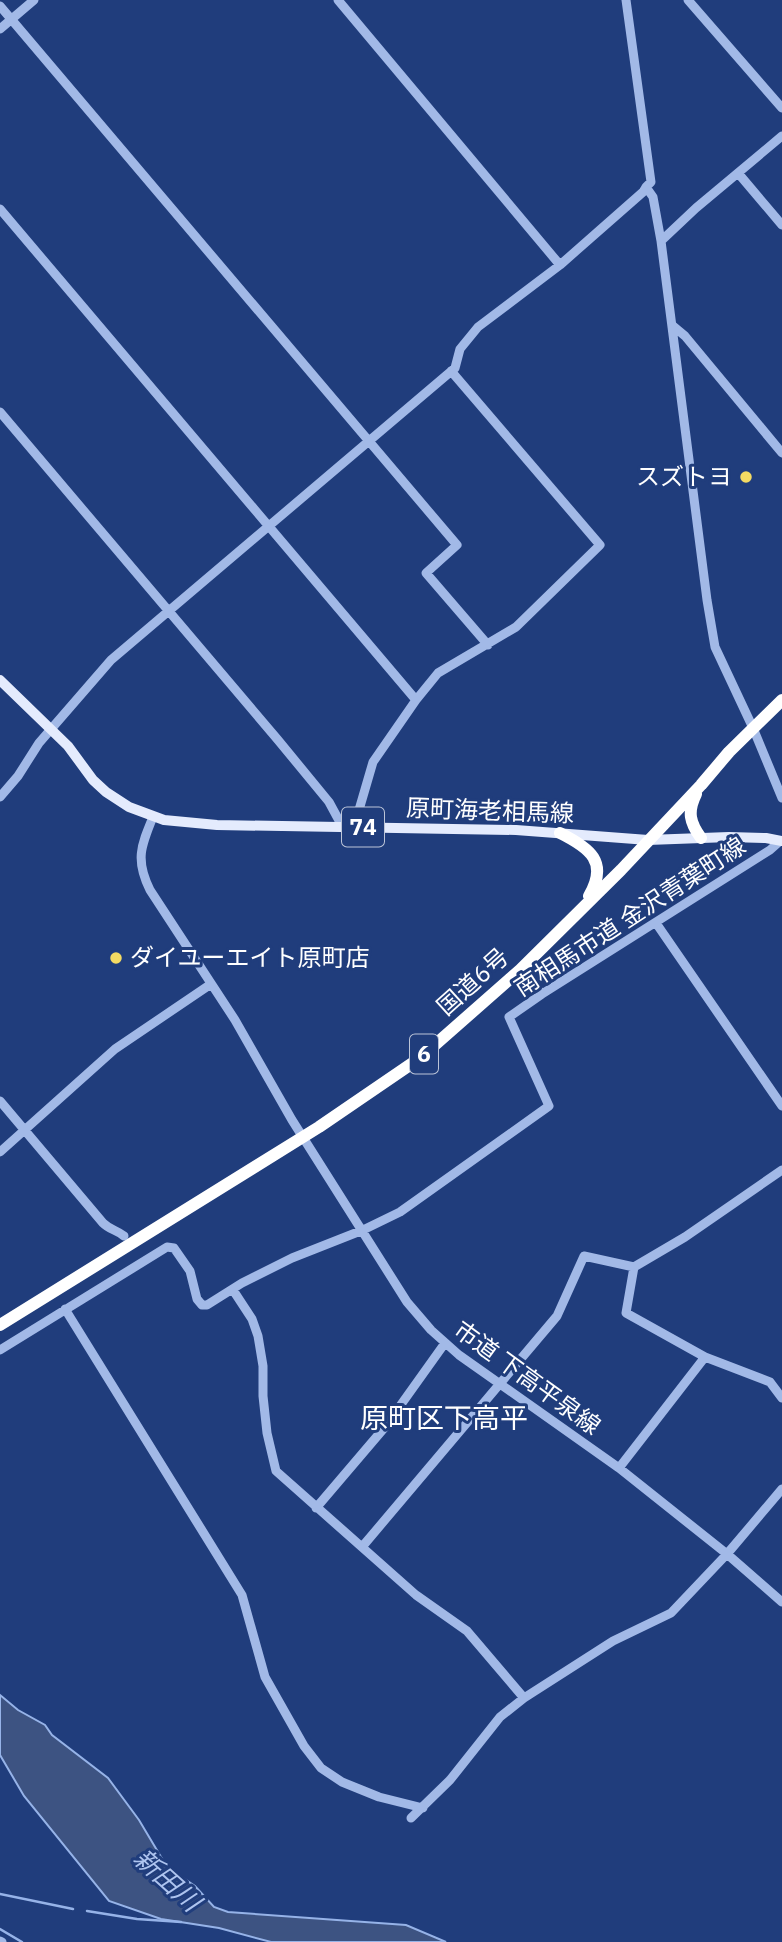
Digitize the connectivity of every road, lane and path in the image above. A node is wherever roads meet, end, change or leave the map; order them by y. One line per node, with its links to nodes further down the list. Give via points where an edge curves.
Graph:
1 (34, 0): 6 (street)
2 (338, 0): 15 (street)
3 (626, 0): 11 (street, via 652,181)
4 (688, 0): 8 (street)
5 (0, 6): 6 (street)
6 (12, 19): 7 (street); 19 (street)
7 (0, 29)
8 (782, 107)
9 (782, 136): 10 (street)
10 (738, 173): 13 (street); 14 (street)
11 (646, 187): 14 (street, via 653,197); 15 (street)
12 (0, 209): 21 (street)
13 (782, 225)
14 (662, 241): 16 (street)
15 (560, 265): 17 (street, via 478,327 460,349)
16 (673, 326): 20 (street); 27 (street, via 715,647)
17 (452, 370): 19 (street); 23 (street, via 600,545 516,627)
18 (0, 412): 22 (street)
19 (368, 442): 21 (street); 23 (street, via 457,545 426,573)
20 (782, 453)
21 (268, 527): 22 (street); 25 (street)
22 (169, 612): 28 (street, via 111,660); 33 (street, via 329,802)
23 (488, 645): 25 (street, via 438,673)
24 (0, 680): 28 (main road, 原町海老相馬線 / 74)
25 (416, 700): 34 (street, via 373,762)
26 (782, 700): 27 (highway, 国道6号 / 6)
27 (753, 728): 29 (highway, 国道6号 / 6); 31 (street)
28 (51, 729): 30 (street); 32 (main road, 原町海老相馬線 / 74, via 106,792)
29 (701, 785): 36 (highway, via 690,813); 37 (highway, 国道6号 / 6)
30 (0, 797)
31 (782, 799)
32 (153, 817): 33 (main road, 原町海老相馬線 / 74, via 182,823); 42 (street, 市道 下高平泉線, via 141,855 142,874)
33 (342, 826): 34 (main road, 原町海老相馬線 / 74)
34 (354, 827): 35 (main road, 原町海老相馬線 / 74)
35 (560, 834): 37 (main road, 原町海老相馬線 / 74); 39 (highway, via 588,850 597,865 597,880)
36 (701, 838): 37 (main road, 原町海老相馬線 / 74); 38 (main road, 原町海老相馬線 / 74)
37 (648, 840): 39 (highway, 国道6号 / 6)
38 (781, 841): 40 (street, 南相馬市道 金沢青葉町線)
39 (582, 909): 41 (highway, 国道6号 / 6)
40 (656, 923): 43 (street, 南相馬市道 金沢青葉町線); 45 (street)
41 (520, 970): 43 (street); 47 (highway, 国道6号 / 6, via 420,1058)
42 (211, 984): 46 (street, via 114,1049); 47 (street, 市道 下高平泉線)
43 (542, 994): 50 (street, 南相馬市道 金沢青葉町線, via 509,1017 549,1105 400,1212)
44 (0, 1101): 46 (street)
45 (782, 1106)
46 (25, 1131): 48 (street); 51 (street, via 110,1230)
47 (304, 1136): 50 (street, 市道 下高平泉線); 55 (highway, 国道6号 / 6)
48 (0, 1152)
49 (782, 1170): 52 (street)
50 (363, 1230): 53 (street, 南相馬市道 金沢青葉町線, via 292,1258); 56 (street, 市道 下高平泉線, via 407,1302)
51 (124, 1236)
52 (634, 1267): 58 (street, via 626,1313); 59 (street, via 584,1256 558,1315)
53 (233, 1290): 54 (street, 南相馬市道 金沢青葉町線, via 202,1305 190,1271 174,1248 167,1247 140,1258); 63 (street, via 258,1336 265,1420 275,1468)
54 (65, 1309): 57 (street, 南相馬市道 金沢青葉町線); 68 (street, via 242,1595 265,1677 304,1746 321,1768 342,1782)
55 (0, 1325)
56 (445, 1343): 59 (street, 市道 下高平泉線); 63 (street, via 385,1427)
57 (0, 1350)
58 (705, 1357): 60 (street, via 770,1382); 61 (street)
59 (500, 1384): 61 (street, 市道 下高平泉線); 64 (street)
60 (782, 1398)
61 (619, 1468): 65 (street, 市道 下高平泉線)
62 (782, 1489): 65 (street)
63 (316, 1508): 64 (street)
64 (362, 1547): 67 (street, via 416,1595 467,1631)
65 (727, 1554): 66 (street, 市道 下高平泉線); 67 (street, via 671,1613 613,1641)
66 (782, 1602)
67 (524, 1698): 68 (street, via 492,1725)
68 (423, 1808): 69 (street)
69 (411, 1818)

